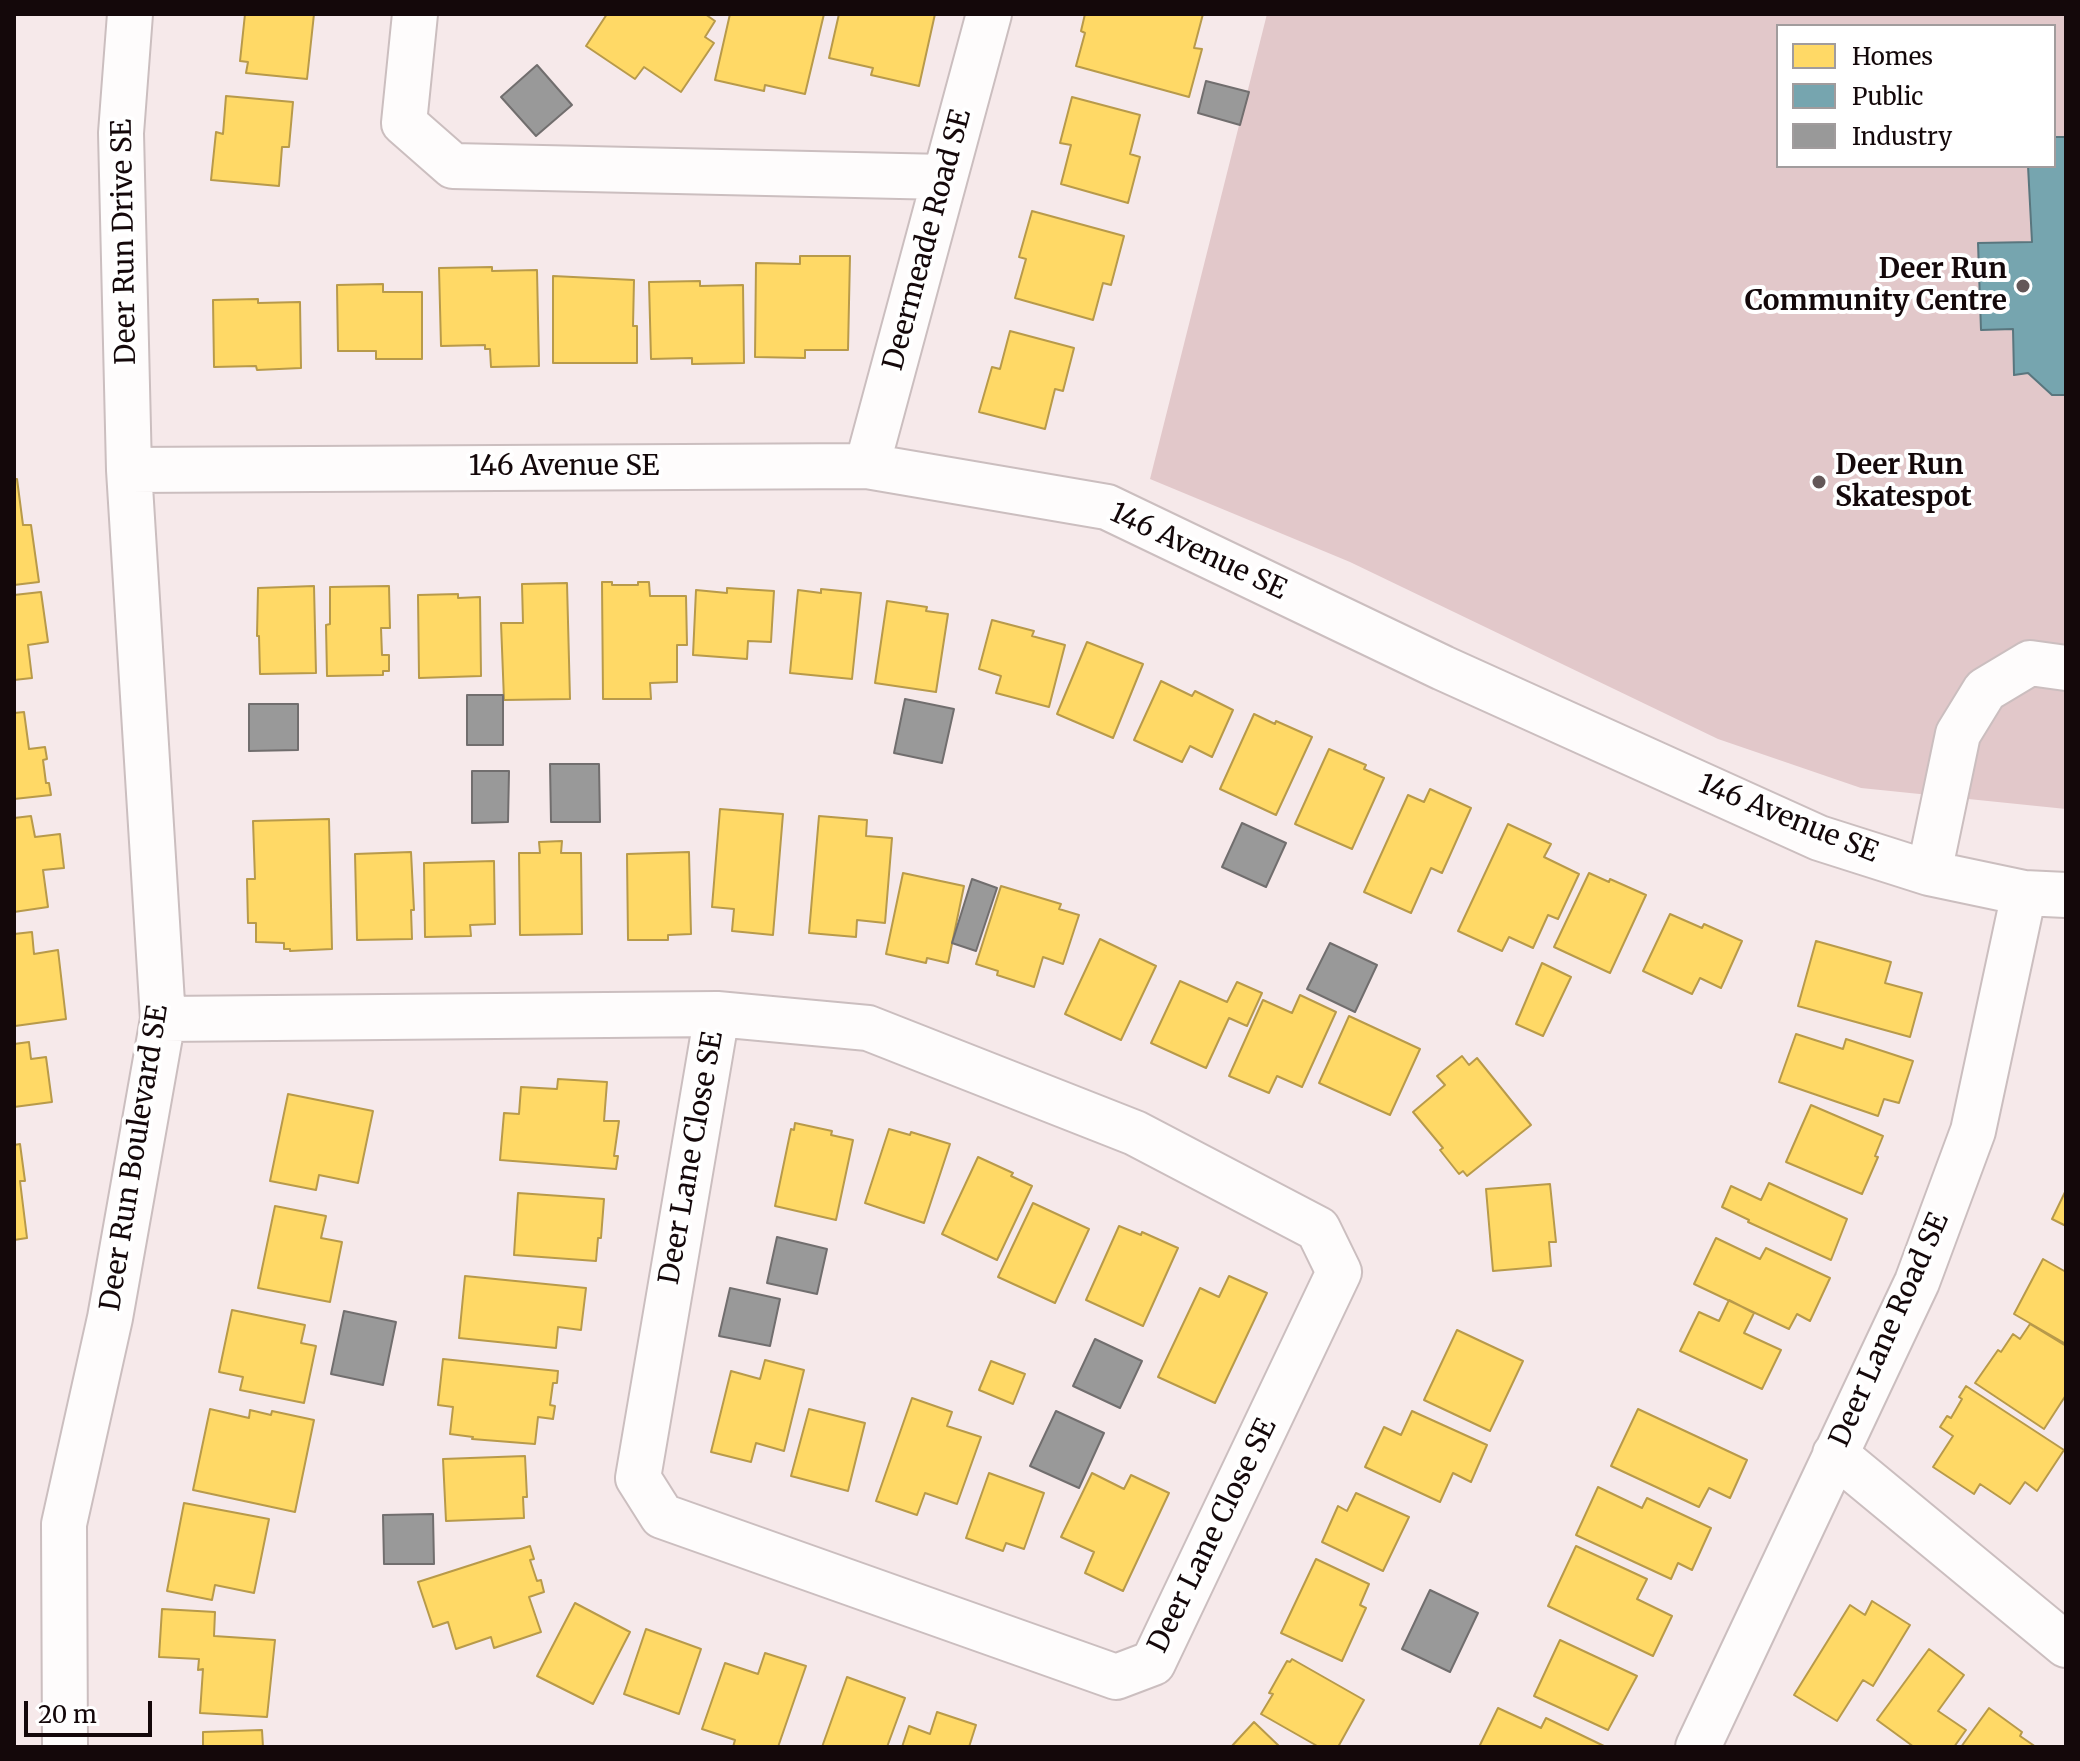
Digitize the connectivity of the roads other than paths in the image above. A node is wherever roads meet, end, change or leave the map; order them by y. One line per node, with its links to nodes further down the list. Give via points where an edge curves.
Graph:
1 (130, 14): 6 (street, Deer Run Drive SE, via 121,133)
2 (415, 14): 4 (street, via 404,123 453,166)
3 (989, 14): 4 (street, Deermeade Road SE)
4 (945, 177): 5 (street, Deermeade Road SE)
5 (867, 466): 6 (street, 146 Avenue SE); 8 (street, 146 Avenue SE, via 1107,507 1443,668 1819,838)
6 (129, 470): 11 (street, Deer Run Boulevard SE)
7 (2066, 668): 8 (street, via 2030,663 1985,690 1958,734)
8 (1929, 873): 9 (street, 146 Avenue SE)
9 (2045, 894): 12 (street, Deer Lane Road SE, via 1973,1131 1917,1282)
10 (717, 1014): 10 (street, Deer Lane Close SE, via 868,1028 1135,1133 1318,1229 1339,1272 1153,1663 1116,1677 662,1516 638,1478); 11 (street, Deer Lane Close SE)
11 (163, 1019): 14 (street, Deer Run Boulevard SE, via 110,1318 64,1524)
12 (1835, 1454): 13 (street); 15 (street, Deer Lane Road SE)
13 (2066, 1645)
14 (65, 1747)
15 (1698, 1747)

